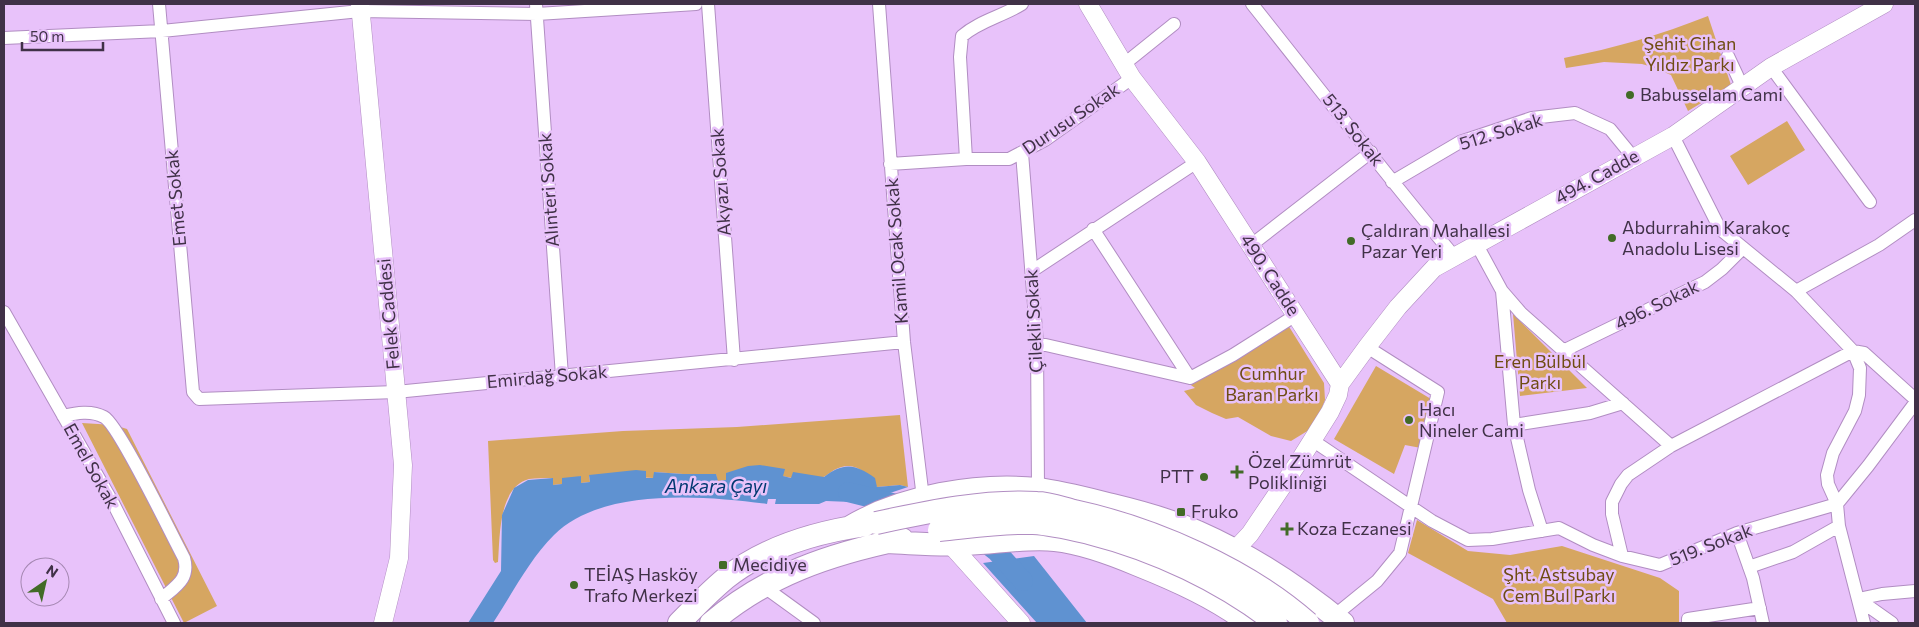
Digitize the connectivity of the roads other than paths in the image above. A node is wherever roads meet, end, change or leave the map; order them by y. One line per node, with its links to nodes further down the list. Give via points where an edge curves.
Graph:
1 (160, 4): 12 (street, Emet Sokak)
2 (696, 4): 10 (street)
3 (708, 4): 43 (street, Akyazı Sokak)
4 (879, 4): 24 (street, Kamil Ocak Sokak)
5 (1022, 4): 22 (street, via 972,27 962,36 960,57)
6 (1088, 4): 16 (street, 490. Cadde)
7 (1252, 4): 19 (street, 513. Sokak)
8 (1884, 4): 15 (street, 494. Cadde)
9 (360, 7): 10 (street); 12 (street); 48 (street, Felek Caddesi)
10 (537, 9): 44 (street, Alınteri Sokak)
11 (1174, 24): 16 (street, Durusu Sokak)
12 (162, 31): 13 (street); 47 (street, Emet Sokak)
13 (4, 38)
14 (1728, 56): 17 (street)
15 (1771, 67): 17 (street, 494. Cadde); 26 (street)
16 (1128, 71): 20 (street, Durusu Sokak, via 1045,140); 23 (street, 490. Cadde)
17 (1742, 86): 18 (street, 494. Cadde)
18 (1672, 136): 21 (street, 494. Cadde); 31 (street, via 1720,229)
19 (1371, 152): 25 (street, 513. Sokak); 30 (street)
20 (1022, 153): 22 (street, Durusu Sokak, via 1009,159); 33 (street, Çilekli Sokak)
21 (1633, 157): 25 (street, 512. Sokak, via 1610,129 1575,113 1532,118 1460,142); 29 (street, 494. Cadde)
22 (966, 159): 24 (street, Durusu Sokak)
23 (1197, 162): 28 (street); 30 (street, 490. Cadde)
24 (890, 164): 38 (street, Kamil Ocak Sokak)
25 (1392, 182): 32 (street, 513. Sokak)
26 (1870, 202)
27 (1915, 220): 35 (street, via 1879,245)
28 (1093, 229): 33 (street); 45 (street)
29 (1477, 245): 32 (street, 494. Cadde); 34 (street)
30 (1250, 246): 37 (street, 490. Cadde)
31 (1743, 248): 35 (street); 41 (street, 496. Sokak, via 1705,282)
32 (1454, 256): 40 (street, 494. Cadde, via 1434,268)
33 (1032, 271): 39 (street, Çilekli Sokak)
34 (1502, 291): 41 (street, via 1521,313); 53 (street)
35 (1796, 291): 42 (street)
36 (4, 312): 52 (street, Emel Sokak)
37 (1296, 315): 45 (street); 46 (street, 490. Cadde)
38 (904, 342): 43 (street, Emirdağ Sokak); 57 (street, Kamil Ocak Sokak)
39 (1037, 343): 45 (street); 56 (street, Çilekli Sokak)
40 (1367, 347): 46 (street, 494. Cadde); 59 (street, via 1438,392)
41 (1564, 351): 50 (street)
42 (1853, 351): 49 (street, via 1864,353); 55 (street); 58 (street, via 1860,368 1859,394 1855,411 1828,467 1828,484)
43 (734, 360): 44 (street, Emirdağ Sokak)
44 (562, 376): 48 (street, Emirdağ Sokak)
45 (1190, 378)
46 (1340, 384): 54 (street, via 1330,412)
47 (193, 392): 48 (street, Emirdağ Sokak, via 199,399)
48 (396, 392): 79 (street, Felek Caddesi, via 402,465 399,558)
49 (1915, 399)
50 (1623, 403): 53 (street, via 1590,413); 55 (street)
51 (1915, 403): 58 (street)
52 (63, 416): 74 (street, Emel Sokak, via 113,503); 74 (street, via 77,412 106,418 123,442 187,568 184,577)
53 (1514, 425): 63 (street)
54 (1312, 440): 59 (street, 519. Sokak); 66 (street, via 1250,534)
55 (1671, 446): 67 (street, via 1628,475 1615,495 1612,514)
56 (1038, 489): 57 (highway, via 962,491); 62 (highway, via 1132,510)
57 (919, 500): 61 (highway)
58 (1837, 504): 60 (street); 64 (street, 519. Sokak)
59 (1410, 507): 63 (street, 519. Sokak, via 1468,540); 77 (street, via 1400,553)
60 (1839, 526): 68 (street, via 1793,552); 75 (street)
61 (877, 527): 65 (highway); 70 (highway); 80 (highway, via 850,527 804,538 760,557 726,578); 87 (highway, bridge, via 937,510 999,503 1039,503 1086,513 1138,529 1198,554 1254,584)
62 (1187, 528): 66 (highway); 69 (highway, via 1196,537 1192,560 1178,575)
63 (1542, 531): 67 (street, 519. Sokak, via 1559,528)
64 (1736, 533): 67 (street, 519. Sokak, via 1660,565); 68 (street)
65 (951, 540): 69 (highway, via 1054,540 1089,547); 83 (street); 86 (highway, bridge, via 990,524 1035,523 1105,537 1186,569 1237,596)
66 (1235, 550): 71 (highway); 73 (highway, via 1247,565 1249,574 1243,591 1236,596); 73 (highway, via 1212,550 1200,560 1199,584)
67 (1622, 556)
68 (1749, 567): 76 (street)
69 (1162, 574): 73 (highway)
70 (763, 586): 81 (highway); 82 (street)
71 (1295, 588): 77 (highway); 85 (highway, via 1279,585 1270,587 1261,595 1254,610)
72 (1915, 591): 75 (street)
73 (1211, 598): 84 (highway)
74 (161, 599): 78 (street, Emel Sokak)
75 (1858, 599): 90 (street); 91 (street)
76 (1760, 608): 88 (street, via 1688,620); 89 (street)
77 (1338, 620)
78 (174, 623)
79 (382, 623)
80 (679, 623)
81 (711, 623)
82 (814, 623)
83 (1021, 623)
84 (1249, 623)
85 (1257, 623)
86 (1276, 623)
87 (1308, 623)
88 (1688, 623)
89 (1763, 623)
90 (1864, 623)
91 (1892, 623)

